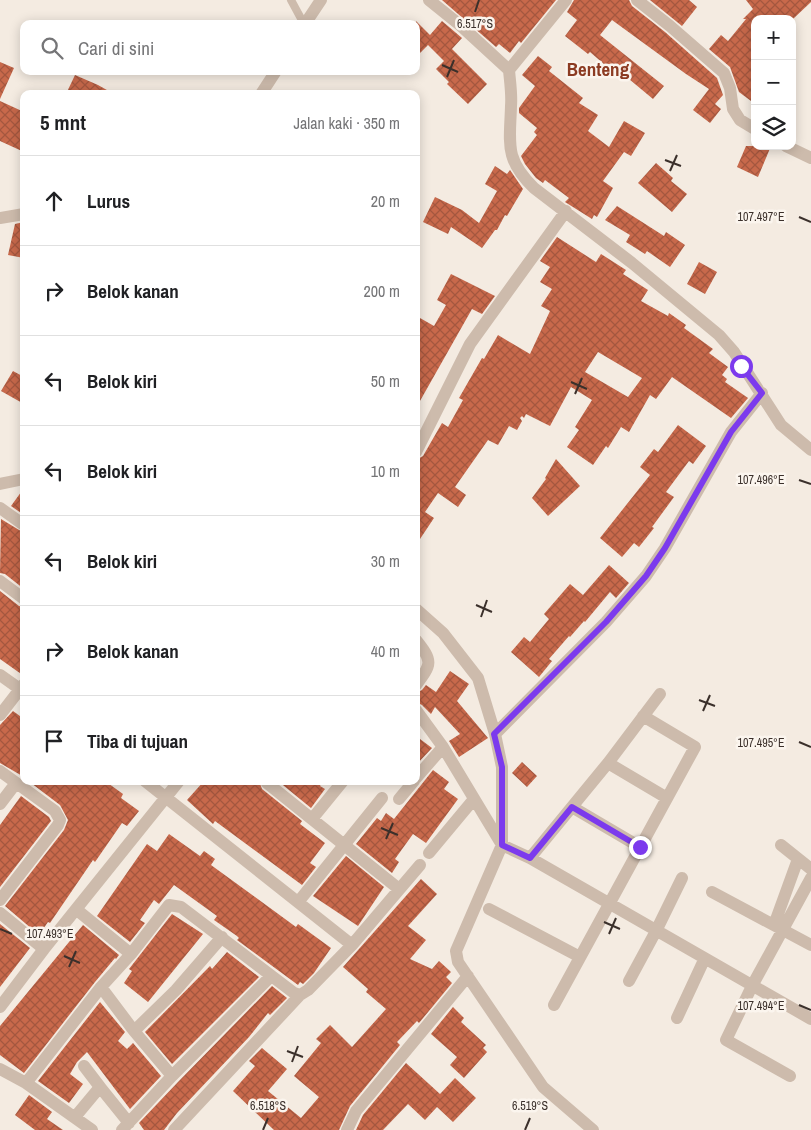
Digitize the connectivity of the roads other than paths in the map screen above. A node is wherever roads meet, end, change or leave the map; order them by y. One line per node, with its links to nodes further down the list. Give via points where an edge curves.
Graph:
1 (291, 0): 6 (lane)
2 (321, 0): 7 (street)
3 (429, 0): 8 (street)
4 (566, 0): 8 (street)
5 (637, 0): 11 (street, via 724,73 733,109 740,120)
6 (302, 20)
7 (307, 20)
8 (509, 70): 14 (street, via 509,143 520,175)
9 (273, 75): 10 (street)
10 (264, 90)
11 (751, 127)
12 (794, 150): 13 (street)
13 (811, 158)
14 (566, 211): 17 (street, via 719,335); 18 (street, via 470,344)
15 (20, 215): 16 (street)
16 (0, 218)
17 (762, 393): 19 (street, via 781,425); 36 (street, via 731,432 646,576 606,622)
18 (420, 444)
19 (811, 450)
20 (20, 480): 21 (street)
21 (0, 484)
22 (0, 508): 23 (street)
23 (20, 522)
24 (0, 581): 25 (street)
25 (20, 596)
26 (420, 612): 36 (street, via 444,633 478,678)
27 (420, 645): 29 (street, via 429,662)
28 (0, 675): 30 (street)
29 (420, 680)
30 (20, 688)
31 (20, 691): 33 (street)
32 (660, 694): 35 (street)
33 (0, 715)
34 (420, 715): 37 (street)
35 (644, 716): 38 (street); 49 (street, via 696,747)
36 (494, 734): 57 (street, via 502,767)
37 (443, 747): 40 (street); 51 (street)
38 (608, 763): 49 (street); 53 (street)
39 (0, 771): 41 (street)
40 (420, 774)
41 (16, 783): 52 (street); 68 (street, via 55,811 60,820)
42 (150, 785): 47 (street)
43 (176, 785): 47 (street)
44 (271, 785): 54 (street)
45 (340, 785): 54 (street)
46 (411, 785): 50 (street)
47 (166, 797): 69 (street); 72 (street)
48 (382, 798): 56 (street)
49 (667, 798): 58 (street)
50 (398, 799)
51 (474, 800): 57 (street); 59 (street)
52 (0, 804)
53 (572, 807): 58 (street); 60 (street)
54 (312, 819): 56 (street)
55 (781, 844): 61 (street)
56 (344, 845): 66 (street); 69 (street)
57 (502, 845): 60 (street); 84 (street, via 456,951 458,962)
58 (640, 847): 70 (street)
59 (429, 853)
60 (530, 858): 70 (street)
61 (798, 859): 63 (street); 74 (street)
62 (420, 865): 66 (street)
63 (811, 869)
64 (682, 878): 75 (street)
65 (811, 878): 74 (street)
66 (399, 889): 77 (street)
67 (712, 892): 74 (street)
68 (0, 900)
69 (299, 901): 77 (street)
70 (608, 904): 75 (street); 81 (street)
71 (489, 909): 81 (street)
72 (77, 910): 79 (street); 80 (street)
73 (0, 913): 79 (street)
74 (778, 928): 78 (street); 86 (street)
75 (656, 931): 82 (street); 85 (street)
76 (222, 937): 80 (street, via 181,907 169,905); 83 (street); 93 (street, via 176,990)
77 (352, 944): 88 (street)
78 (811, 945)
79 (44, 949): 90 (street)
80 (131, 954): 87 (street)
81 (580, 957): 89 (street)
82 (704, 960): 86 (street); 91 (street)
83 (271, 976): 88 (street); 96 (street)
84 (468, 976): 102 (street, via 543,1086); 105 (street, via 356,1111)
85 (629, 980)
86 (752, 986): 92 (street); 97 (street, via 726,1040)
87 (101, 987): 93 (street); 98 (street)
88 (300, 995): 104 (street)
89 (554, 1005)
90 (0, 1007)
91 (677, 1018)
92 (811, 1019)
93 (134, 1031): 96 (street)
94 (84, 1066): 99 (street)
95 (0, 1069): 98 (street)
96 (172, 1076): 101 (street)
97 (790, 1076)
98 (26, 1083): 100 (street)
99 (100, 1087): 100 (street); 101 (street)
100 (75, 1117): 103 (street)
101 (125, 1126)
102 (579, 1126): 106 (street)
103 (92, 1130)
104 (174, 1130)
105 (347, 1130)
106 (593, 1130)

